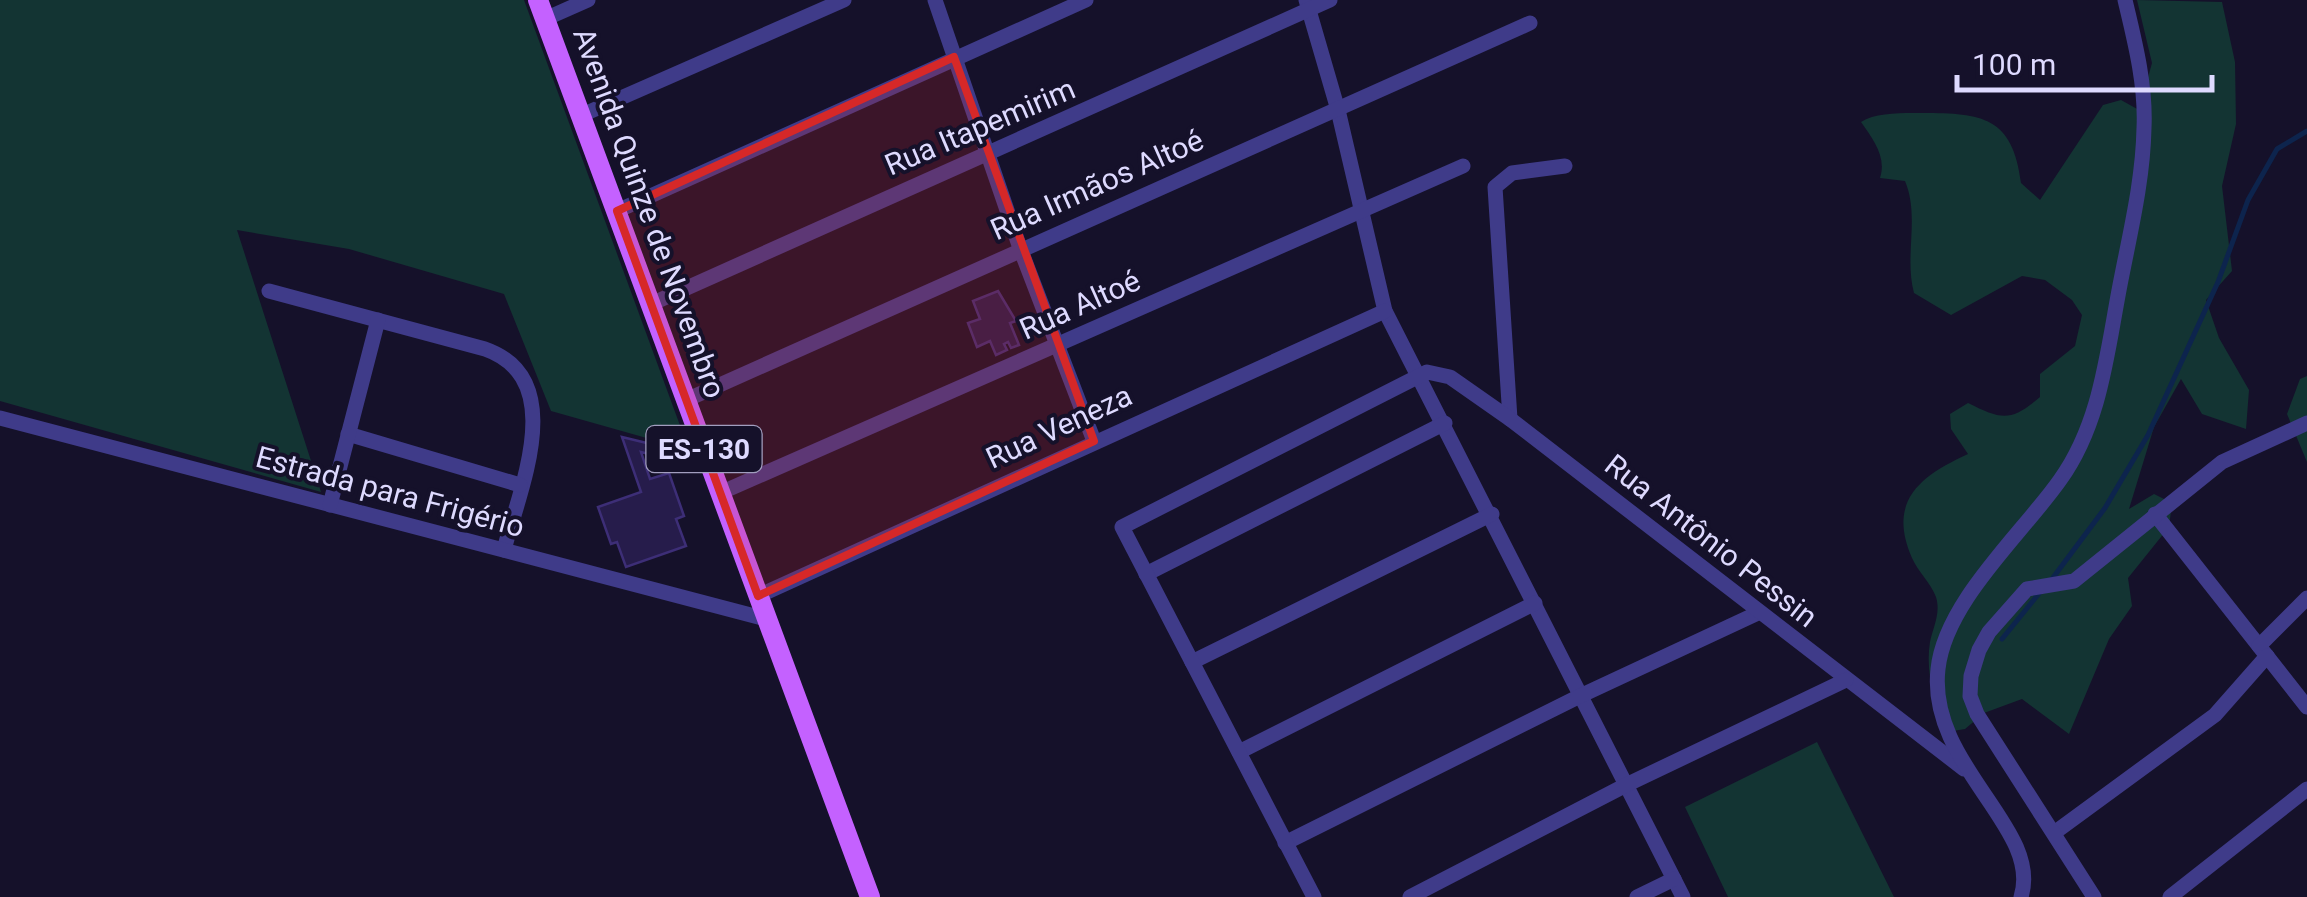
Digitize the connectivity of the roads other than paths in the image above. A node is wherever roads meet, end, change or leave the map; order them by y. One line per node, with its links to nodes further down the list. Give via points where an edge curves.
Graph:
1 (588, 0): 8 (street)
2 (844, 0): 12 (street)
3 (935, 0): 10 (street)
4 (1086, 0): 10 (street)
5 (1330, 0): 7 (street, Rua Itapemirim)
6 (2126, 0): 50 (street, via 2144,126 2140,181 2102,380 2078,452 1967,600 1945,641 1938,694 1947,737)
7 (1308, 5): 11 (street); 13 (street, Rua Itapemirim)
8 (542, 9): 12 (main road, Avenida Quinze de Novembro / ES-130)
9 (1530, 23): 11 (street, Rua Irmãos Altoé)
10 (954, 57): 13 (street); 17 (street)
11 (1338, 110): 16 (street); 18 (street, Rua Irmãos Altoé)
12 (582, 115): 17 (main road, Avenida Quinze de Novembro / ES-130)
13 (988, 152): 18 (street); 20 (street, Rua Itapemirim)
14 (1463, 166): 16 (street, Rua Altoé)
15 (1564, 166): 27 (street, via 1512,173 1496,186)
16 (1362, 210): 21 (street); 23 (street, Rua Altoé)
17 (617, 211): 20 (main road, Avenida Quinze de Novembro / ES-130)
18 (1020, 248): 23 (street); 25 (street, Rua Irmãos Altoé)
19 (269, 291): 22 (street)
20 (651, 304): 25 (main road, Avenida Quinze de Novembro / ES-130)
21 (1385, 311): 24 (street); 31 (street, Rua Veneza)
22 (378, 320): 30 (street); 32 (street, via 486,350 514,367 536,412)
23 (1058, 345): 31 (street); 33 (street, Rua Altoé)
24 (1418, 375): 27 (street, Rua Antônio Pessin, via 1450,377); 28 (street); 38 (street, via 1122,527)
25 (686, 400): 33 (main road, Avenida Quinze de Novembro / ES-130)
26 (0, 418): 34 (street, Estrada para Frigério)
27 (1510, 419): 42 (street, Rua Antônio Pessin)
28 (1445, 423): 35 (street); 38 (street)
29 (2307, 423): 36 (street, via 2222,462)
30 (348, 434): 32 (street); 34 (street)
31 (1094, 441): 39 (street, Rua Veneza)
32 (520, 485): 37 (street)
33 (720, 493): 39 (main road, Avenida Quinze de Novembro / ES-130)
34 (330, 505): 37 (street, Estrada para Frigério)
35 (1492, 514): 41 (street); 45 (street)
36 (2155, 514): 44 (street); 53 (street, via 2074,581 2027,589 1979,650 1970,696 1977,714)
37 (504, 550): 43 (street, Estrada para Frigério)
38 (1146, 574): 45 (street)
39 (758, 596): 43 (main road, Avenida Quinze de Novembro / ES-130)
40 (2307, 598): 44 (street)
41 (1535, 603): 47 (street); 49 (street)
42 (1758, 613): 46 (street, Rua Antônio Pessin); 47 (street)
43 (766, 619): 57 (main road, Avenida Quinze de Novembro / ES-130)
44 (2263, 651): 48 (street); 53 (street, via 2215,714)
45 (1192, 662): 49 (street)
46 (1846, 680): 50 (street, Rua Antônio Pessin); 51 (street)
47 (1580, 696): 51 (street); 54 (street)
48 (2307, 707)
49 (1239, 752): 54 (street)
50 (1964, 769): 56 (street, via 2015,841)
51 (1626, 785): 55 (street); 59 (street)
52 (2307, 790): 63 (street)
53 (2054, 832): 62 (street)
54 (1286, 843): 58 (street)
55 (1674, 879): 60 (street); 61 (street)
56 (2022, 895)
57 (870, 897)
58 (1314, 897)
59 (1410, 897)
60 (1637, 897)
61 (1683, 897)
62 (2094, 897)
63 (2170, 897)

